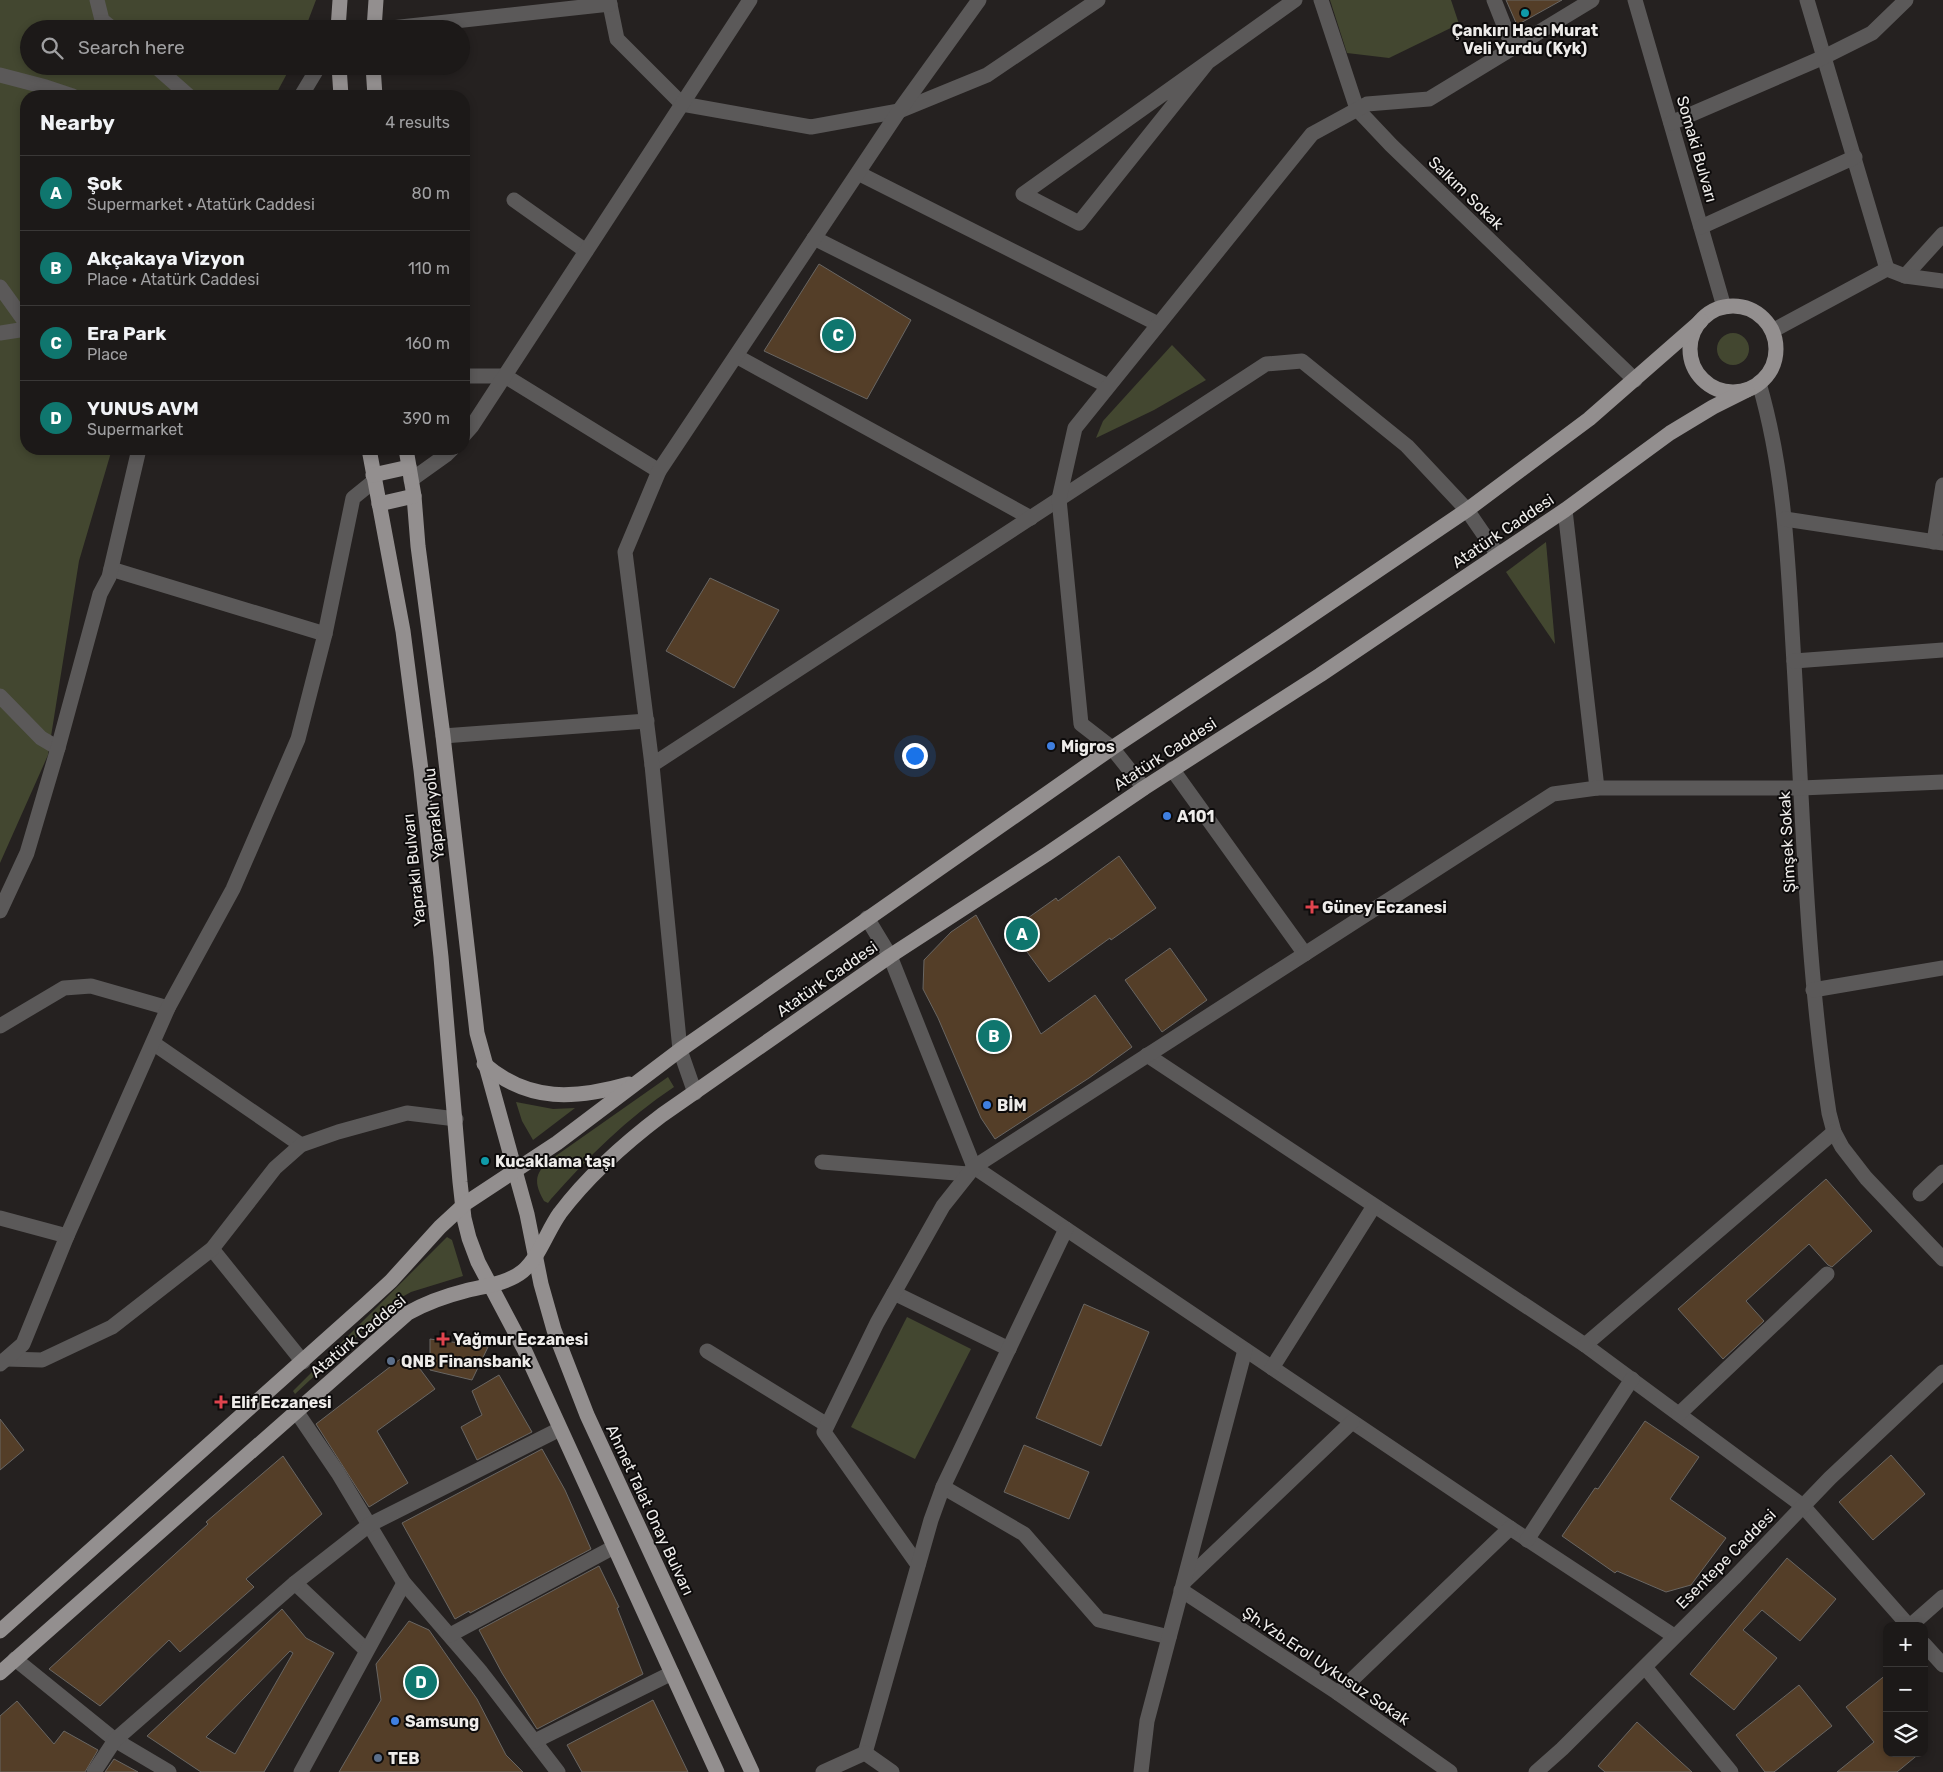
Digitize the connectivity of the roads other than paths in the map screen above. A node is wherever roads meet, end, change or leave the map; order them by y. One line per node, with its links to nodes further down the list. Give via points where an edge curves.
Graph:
1 (97, 0): 15 (street)
2 (340, 0): 16 (main road)
3 (376, 0): 17 (main road)
4 (750, 0): 32 (street)
5 (979, 0): 34 (street)
6 (1098, 0): 34 (street, via 987,75)
7 (1295, 0): 21 (street)
8 (1321, 0): 33 (street, Salkım Sokak)
9 (1494, 0): 19 (street)
10 (1592, 0): 19 (street)
11 (1635, 0): 35 (street, Somaki Bulvarı)
12 (1807, 0): 20 (street)
13 (1906, 0): 20 (street, via 1872,33)
14 (610, 2): 18 (street); 32 (street, via 618,39)
15 (102, 20)
16 (339, 20)
17 (375, 20)
18 (458, 20)
19 (1513, 48): 33 (street, via 1430,99 1367,104)
20 (1824, 57): 35 (street); 36 (street)
21 (1207, 63): 21 (street, via 1079,223 1023,194 1103,137)
22 (0, 75): 27 (street)
23 (165, 75): 28 (street)
24 (314, 75): 29 (street)
25 (340, 75): 30 (main road)
26 (374, 75): 31 (main road)
27 (55, 90)
28 (182, 90)
29 (305, 90)
30 (341, 90)
31 (375, 90)
32 (682, 104): 34 (street, via 811,127); 42 (street)
33 (1357, 109): 50 (street, via 1312,134); 57 (street, Salkım Sokak)
34 (900, 111): 37 (street)
35 (1671, 124): 39 (street, Somaki Bulvarı)
36 (1854, 157): 39 (street); 43 (street)
37 (858, 173): 41 (street); 50 (street)
38 (514, 200): 42 (street)
39 (1701, 227): 47 (street, Somaki Bulvarı)
40 (1943, 234): 44 (street)
41 (814, 238): 54 (street); 58 (street)
42 (586, 251): 56 (street)
43 (1887, 270): 44 (street); 52 (street)
44 (1904, 276): 45 (street)
45 (1943, 281)
46 (0, 287): 48 (street)
47 (1724, 307): 49 (main road); 52 (main road, via 1738,306 1752,311 1764,319)
48 (20, 314)
49 (1701, 321): 57 (main road, Atatürk Caddesi); 59 (main road, via 1690,346 1691,360 1697,373 1718,390 1732,392)
50 (1158, 324): 58 (street)
51 (20, 330): 53 (street)
52 (1772, 331): 59 (main road, via 1776,345 1774,359 1769,372)
53 (0, 333)
54 (736, 356): 65 (street); 74 (street)
55 (470, 376): 56 (street)
56 (505, 376): 60 (street); 65 (street)
57 (1635, 380): 72 (main road, Atatürk Caddesi, via 1589,420)
58 (1108, 386): 70 (street, via 1075,428)
59 (1753, 386): 73 (main road, Atatürk Caddesi, via 1670,433); 75 (street, Şimşek Sokak, via 1770,421)
60 (470, 428)
61 (138, 455): 78 (street)
62 (370, 455): 67 (main road, Yapraklı Bulvarı)
63 (407, 455): 66 (main road, Yapraklı yolu)
64 (446, 455): 66 (street)
65 (659, 472): 83 (street, via 624,552)
66 (410, 474): 67 (main road); 69 (main road, Yapraklı yolu)
67 (374, 478): 71 (main road, Yapraklı Bulvarı); 79 (street, via 353,498)
68 (1943, 485): 76 (street)
69 (414, 496): 71 (main road); 84 (main road, Yapraklı yolu)
70 (1059, 498): 72 (street, via 1266,364 1302,361 1407,446); 74 (street); 86 (street, via 1082,724)
71 (379, 504): 107 (main road, Yapraklı Bulvarı, via 402,631 421,770)
72 (1466, 510): 77 (street); 86 (main road, Atatürk Caddesi)
73 (1565, 510): 77 (main road, Atatürk Caddesi); 91 (street)
74 (1031, 518): 87 (street)
75 (1785, 519): 76 (street); 81 (street, Şimşek Sokak)
76 (1938, 543)
77 (1498, 555): 88 (main road, Atatürk Caddesi, via 1320,675)
78 (110, 569): 79 (street); 85 (street, via 100,594)
79 (325, 634): 99 (street, via 298,739 233,889)
80 (1943, 650): 81 (street)
81 (1794, 662): 92 (street, Şimşek Sokak)
82 (0, 696): 85 (street, via 41,738)
83 (647, 721): 84 (street); 87 (street)
84 (443, 736): 104 (main road, Yapraklı yolu, via 468,963)
85 (58, 748): 93 (street, via 27,853)
86 (1112, 748): 90 (street); 94 (main road, Atatürk Caddesi)
87 (652, 766): 102 (street)
88 (1172, 769): 90 (main road, Atatürk Caddesi); 95 (street)
89 (1943, 782): 92 (street)
90 (1144, 788): 96 (main road, Atatürk Caddesi)
91 (1596, 788): 92 (street); 95 (street, via 1553,794)
92 (1801, 788): 98 (street, Şimşek Sokak)
93 (0, 911)
94 (867, 918): 96 (street); 102 (main road, Atatürk Caddesi)
95 (1305, 954): 103 (street)
96 (890, 956): 106 (main road, Atatürk Caddesi); 112 (street)
97 (1943, 968): 98 (street)
98 (1813, 990): 108 (street, Şimşek Sokak, via 1821,1063)
99 (168, 1008): 100 (street, via 91,986 64,988); 101 (street)
100 (0, 1026)
101 (153, 1043): 109 (street); 119 (street)
102 (680, 1050): 105 (main road, Atatürk Caddesi); 106 (street)
103 (1147, 1055): 112 (street); 116 (street)
104 (484, 1064): 105 (main road, via 510,1082 548,1094 591,1093); 111 (main road, Yapraklı yolu)
105 (638, 1081): 111 (main road, Atatürk Caddesi)
106 (694, 1093): 121 (main road, Atatürk Caddesi, via 644,1128 594,1175 559,1215)
107 (456, 1119): 109 (street, via 407,1113); 115 (main road, Yapraklı Bulvarı)
108 (1834, 1132): 122 (street, Şimşek Sokak, via 1866,1178); 126 (street)
109 (301, 1145): 120 (street, via 275,1168)
110 (822, 1162): 112 (street)
111 (515, 1171): 115 (main road, Atatürk Caddesi); 121 (main road)
112 (971, 1171): 118 (street); 125 (street, via 943,1206)
113 (1943, 1172): 114 (street)
114 (1920, 1194)
115 (463, 1206): 124 (main road, Yapraklı Bulvarı, via 469,1238); 131 (main road, Atatürk Caddesi, via 440,1226 391,1281)
116 (1374, 1206): 126 (street); 132 (street)
117 (0, 1218): 119 (street)
118 (1066, 1229): 127 (street); 128 (street)
119 (67, 1236): 130 (street, via 23,1344)
120 (212, 1249): 130 (street, via 112,1327 42,1360); 131 (street)
121 (535, 1256): 124 (main road, Atatürk Caddesi, via 521,1272); 173 (main road, Ahmet Talat Onay Bulvarı, via 554,1330 581,1400)
122 (1943, 1259)
123 (1827, 1274): 136 (street)
124 (491, 1284): 135 (main road, Atatürk Caddesi, via 442,1298 408,1313); 139 (main road)
125 (894, 1293): 127 (street); 138 (street)
126 (1585, 1345): 134 (street)
127 (1009, 1349): 140 (street)
128 (1245, 1350): 132 (street); 149 (street)
129 (707, 1351): 138 (street)
130 (3, 1361)
131 (303, 1362): 153 (main road, Atatürk Caddesi)
132 (1272, 1368): 137 (street)
133 (1943, 1372): 141 (street, Esentepe Caddesi)
134 (1632, 1379): 136 (street); 144 (street)
135 (296, 1411): 142 (street); 159 (main road, Atatürk Caddesi)
136 (1679, 1414): 141 (street)
137 (1352, 1422): 143 (street); 149 (street)
138 (827, 1425): 146 (street, via 824,1432)
139 (560, 1429): 142 (street); 145 (main road)
140 (943, 1487): 146 (street); 156 (street, via 1024,1534 1099,1620)
141 (1803, 1506): 151 (street); 155 (street, Esentepe Caddesi)
142 (369, 1525): 147 (street); 148 (street)
143 (1510, 1528): 144 (street); 164 (street)
144 (1527, 1540): 155 (street)
145 (614, 1547): 154 (street); 163 (main road)
146 (918, 1566): 167 (street)
147 (295, 1583): 158 (street); 165 (street)
148 (404, 1583): 154 (street); 158 (street)
149 (1182, 1587): 156 (street); 164 (street, Şh.Yzb.Erol Uykusuz Sokak)
150 (1943, 1597): 152 (street)
151 (1905, 1622)
152 (1914, 1622)
153 (0, 1631)
154 (450, 1635): 166 (street)
155 (1674, 1636): 161 (street, Esentepe Caddesi)
156 (1169, 1637): 176 (street, via 1147,1721)
157 (1928, 1648): 160 (street)
158 (366, 1650): 170 (street)
159 (16, 1659): 162 (main road, Atatürk Caddesi); 165 (street)
160 (1943, 1665)
161 (1645, 1667): 178 (street, Esentepe Caddesi); 179 (street)
162 (0, 1673)
163 (672, 1673): 166 (street); 172 (main road)
164 (1338, 1693): 177 (street, Şh.Yzb.Erol Uykusuz Sokak)
165 (115, 1740): 168 (street); 169 (street)
166 (534, 1742): 171 (street)
167 (865, 1753): 174 (street); 175 (street)
168 (94, 1772)
169 (169, 1772)
170 (301, 1772)
171 (558, 1772)
172 (717, 1772)
173 (752, 1772)
174 (823, 1772)
175 (892, 1772)
176 (1141, 1772)
177 (1450, 1772)
178 (1536, 1772)
179 (1731, 1772)

